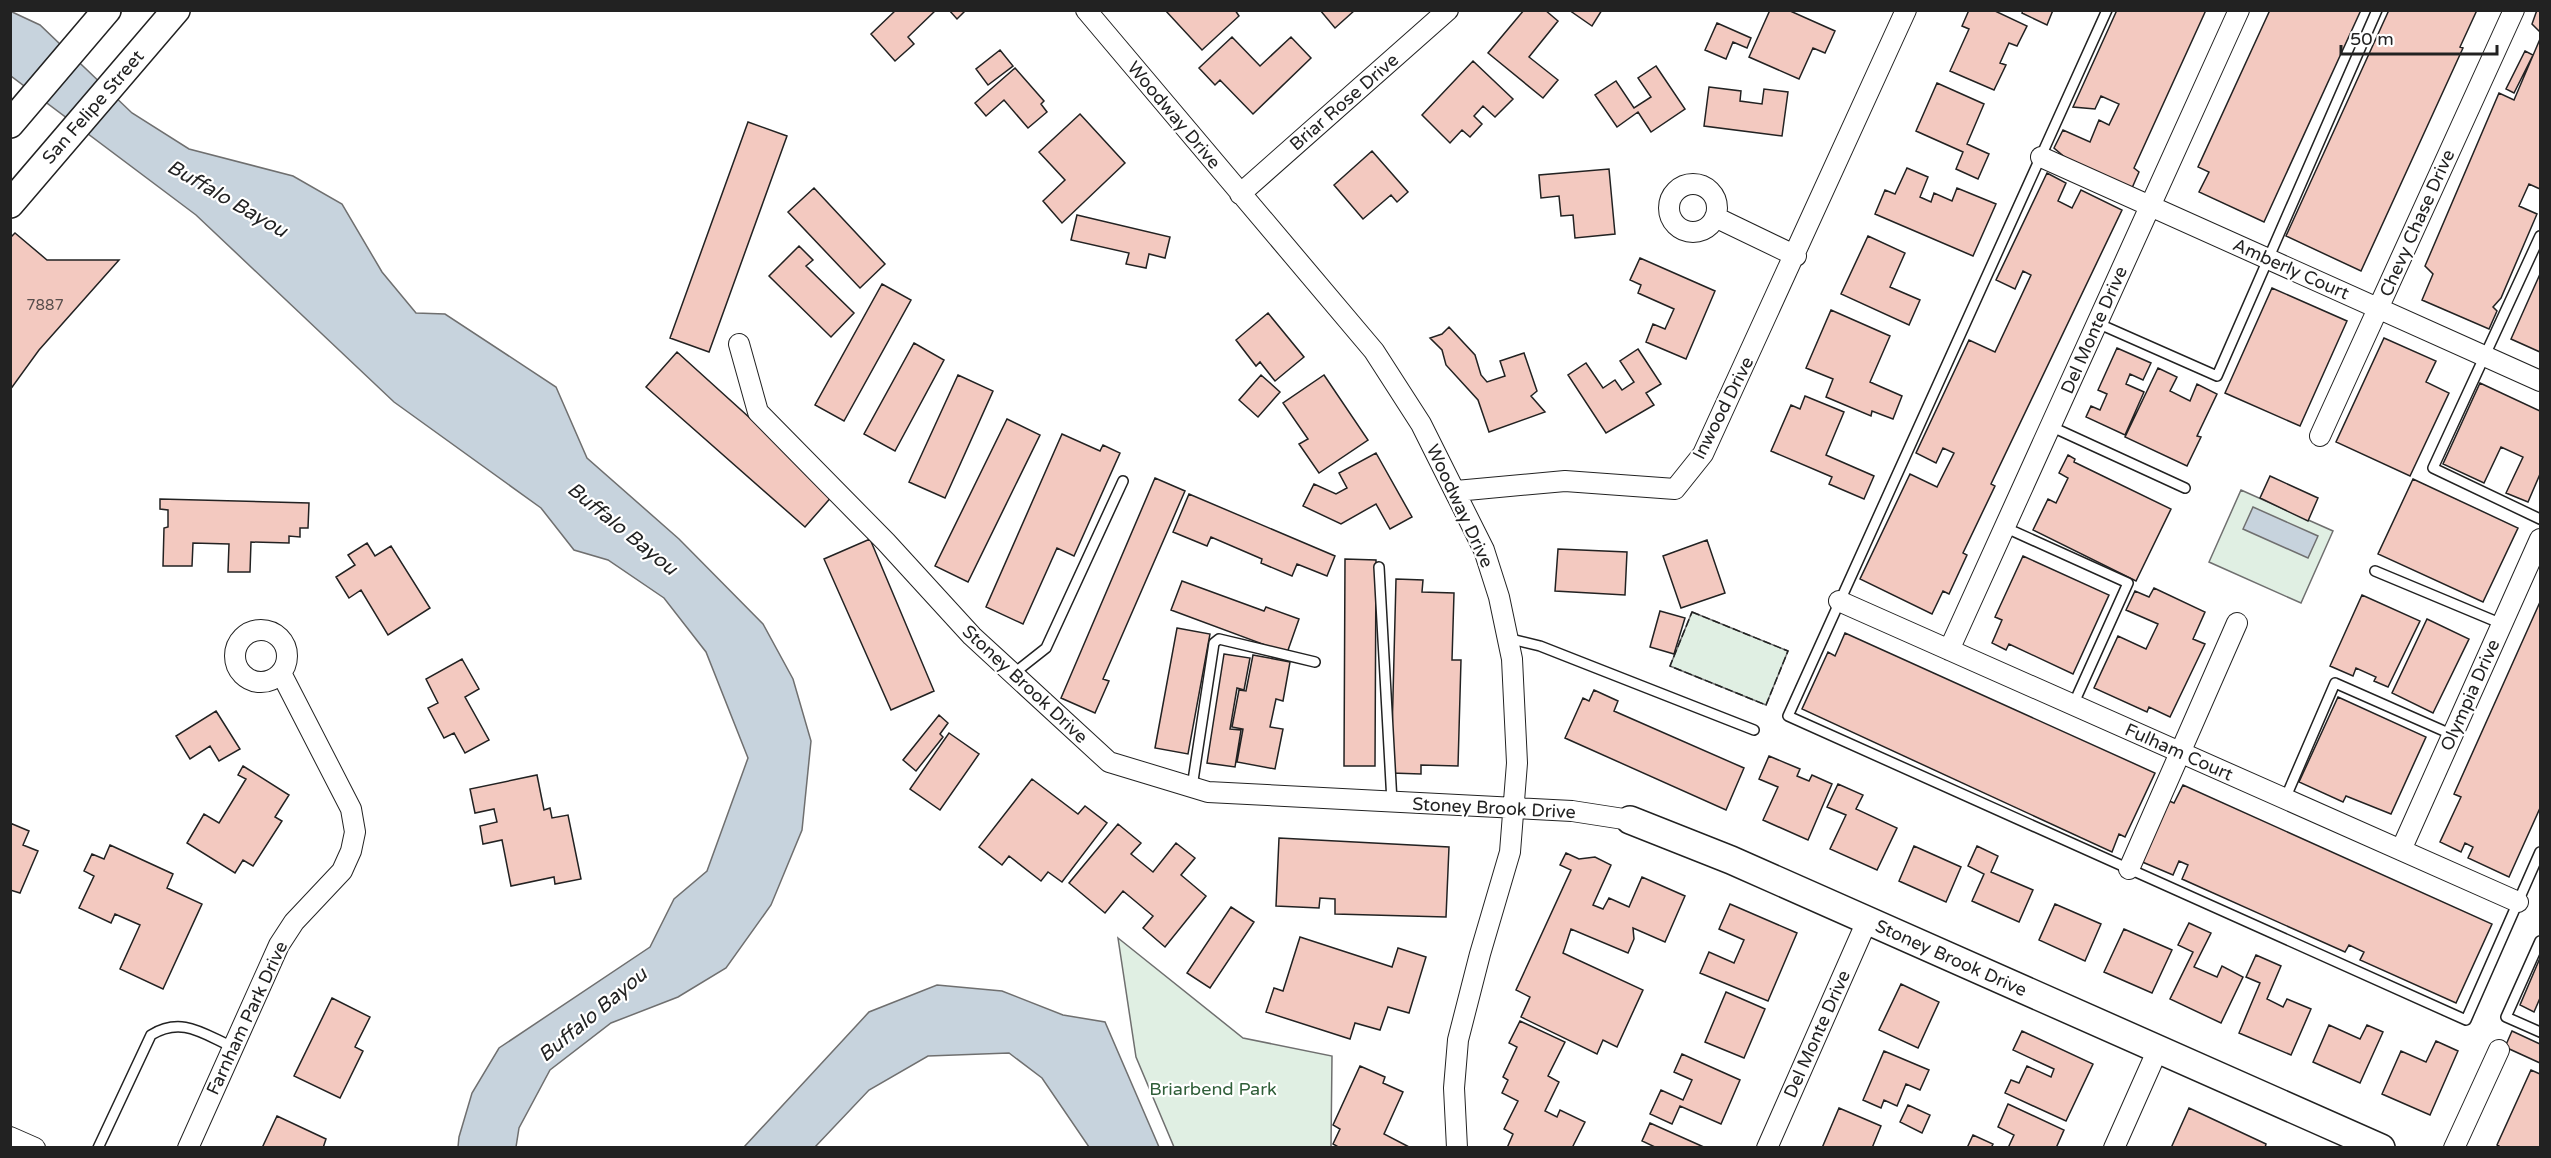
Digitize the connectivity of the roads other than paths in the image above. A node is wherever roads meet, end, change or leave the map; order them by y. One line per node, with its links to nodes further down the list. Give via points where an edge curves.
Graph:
1 (107, 10): 10 (street)
2 (1086, 10): 12 (street, Woodway Drive)
3 (1448, 10): 12 (street, Briar Rose Drive)
4 (1906, 10): 17 (street, Inwood Drive)
5 (2107, 10): 11 (lane)
6 (2239, 10): 14 (street, Del Monte Drive)
7 (2377, 10): 18 (lane)
8 (2514, 10): 19 (street, Chevy Chase Drive)
9 (172, 15): 13 (street, San Felipe Street)
10 (10, 124)
11 (2041, 157): 14 (street, Amberly Court); 34 (lane)
12 (1240, 194): 28 (street, Woodway Drive, via 1374,351 1421,423)
13 (10, 204)
14 (2150, 206): 18 (street, Amberly Court); 20 (street, Del Monte Drive)
15 (1715, 217): 17 (street)
16 (2541, 237): 22 (lane)
17 (1796, 255): 28 (street, Inwood Drive, via 1703,454 1675,489 1565,481)
18 (2266, 258): 19 (street, Amberly Court); 20 (lane, via 2217,376)
19 (2378, 308): 22 (street, Amberly Court); 25 (street, Chevy Chase Drive)
20 (2097, 323): 24 (street, Del Monte Drive)
21 (739, 344): 41 (street, Stoney Brook Drive, via 758,412)
22 (2485, 357): 23 (street, Amberly Court); 29 (lane, via 2433,468)
23 (2541, 381)
24 (2050, 426): 27 (lane); 30 (street, Del Monte Drive)
25 (2320, 436)
26 (1123, 481): 41 (lane, via 1046,648)
27 (2185, 488)
28 (1456, 491): 37 (street, Woodway Drive, via 1484,550)
29 (2541, 519)
30 (2004, 527): 38 (street, Del Monte Drive); 42 (lane, via 2128,583)
31 (2541, 539): 36 (street, Olympia Drive)
32 (1379, 567): 48 (lane)
33 (2375, 571): 36 (lane)
34 (1839, 602): 38 (street, Fulham Court); 53 (lane, via 1788,716)
35 (2237, 623): 45 (street)
36 (2502, 624): 44 (street, Olympia Drive)
37 (1507, 638): 43 (lane, via 1540,646); 49 (street, Woodway Drive, via 1512,659 1517,763)
38 (1949, 650): 42 (street, Fulham Court)
39 (1315, 662): 46 (lane, via 1219,639 1214,643)
40 (281, 673): 58 (street, Farnham Park Drive, via 351,809 354,832 342,871 294,922 279,945)
41 (1013, 674): 46 (street, Stoney Brook Drive, via 1109,762)
42 (2073, 705): 45 (street, Fulham Court)
43 (1754, 730)
44 (2452, 735): 47 (lane, via 2335,683); 51 (street, Olympia Drive)
45 (2181, 752): 47 (street, Fulham Court); 53 (street)
46 (1192, 788): 48 (street, Stoney Brook Drive)
47 (2285, 799): 51 (street, Fulham Court)
48 (1392, 802): 49 (street, Stoney Brook Drive)
49 (1515, 807): 50 (street, Stoney Brook Drive); 65 (street, Woodway Drive, via 1510,852 1458,1040 1454,1089)
50 (1630, 820): 55 (street, Stoney Brook Drive)
51 (2401, 850): 54 (street, Fulham Court)
52 (2541, 852): 54 (lane)
53 (2129, 869): 54 (lane, via 2466,1020)
54 (2518, 902)
55 (1867, 921): 59 (street, Stoney Brook Drive); 66 (street, Del Monte Drive)
56 (2541, 941): 57 (lane, via 2506,1017)
57 (2541, 1032)
58 (233, 1047): 63 (lane, via 183,1025 165,1026 151,1035); 64 (street, Farnham Park Drive)
59 (2158, 1049): 67 (street); 68 (street, Stoney Brook Drive)
60 (2499, 1050): 69 (street)
61 (10, 1137): 62 (street)
62 (35, 1148)
63 (98, 1148)
64 (188, 1148)
65 (1457, 1148)
66 (1767, 1148)
67 (2114, 1148)
68 (2381, 1148)
69 (2454, 1148)

